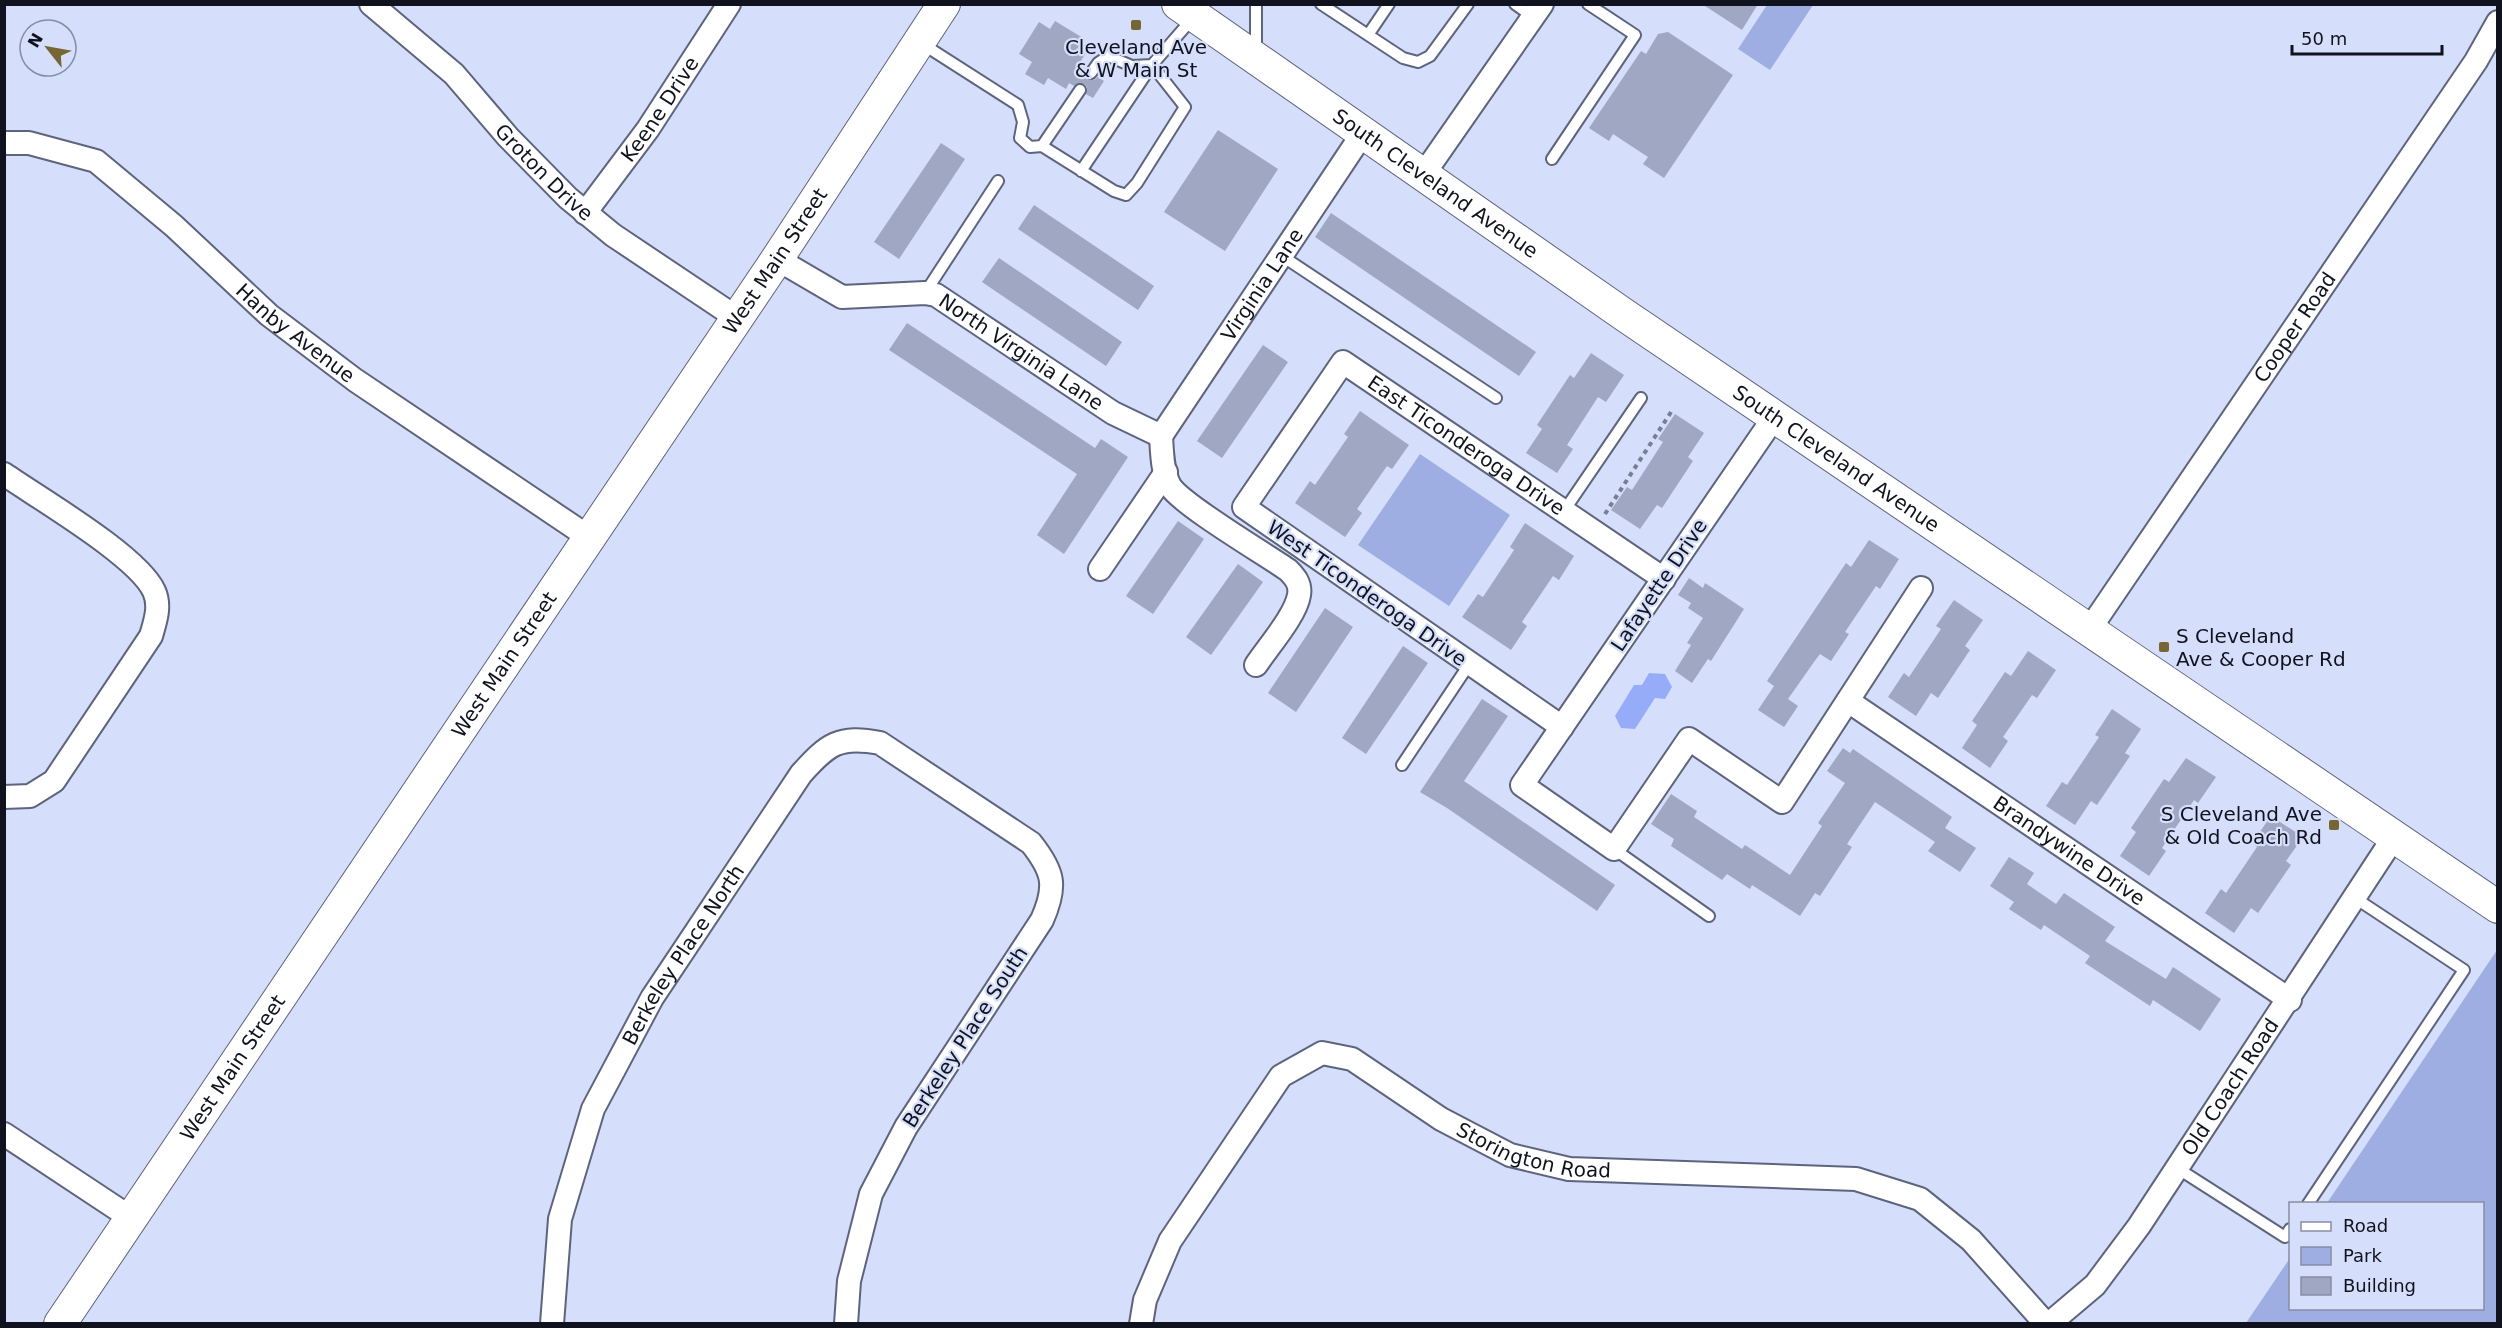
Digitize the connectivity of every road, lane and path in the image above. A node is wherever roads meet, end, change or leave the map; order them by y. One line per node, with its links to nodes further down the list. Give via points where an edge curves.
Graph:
1 (371, 4): 26 (street, Groton Drive, via 454,74 508,137)
2 (729, 4): 26 (street, Keene Drive, via 648,129)
3 (944, 4): 14 (main road, West Main Street)
4 (1256, 4): 15 (lane)
5 (1321, 4): 13 (lane)
6 (1389, 4): 13 (lane)
7 (1468, 4): 13 (lane, via 1430,56 1418,62 1403,58)
8 (1515, 4): 11 (lane)
9 (1588, 4): 22 (lane, via 1635,35)
10 (1186, 8): 15 (main road, South Cleveland Avenue); 16 (lane)
11 (1538, 11): 24 (street)
12 (2498, 22): 45 (street, Cooper Road, via 2476,61)
13 (1368, 35)
14 (919, 42): 21 (lane, via 1018,105 1023,122 1020,138 1030,147); 28 (main road, West Main Street)
15 (1256, 59): 19 (main road, South Cleveland Avenue)
16 (1152, 65): 17 (lane, via 1132,66 1108,56); 23 (lane); 23 (lane, via 1185,107 1137,183 1125,195)
17 (1091, 73)
18 (1080, 90): 21 (lane)
19 (1363, 133): 24 (main road, South Cleveland Avenue); 27 (street, Virginia Lane)
20 (4, 143): 41 (street, Hanby Avenue, via 29,143 96,161 174,226 270,315 355,381)
21 (1042, 146): 23 (lane)
22 (1552, 159)
23 (1081, 171)
24 (1423, 175): 34 (main road, South Cleveland Avenue)
25 (998, 181): 29 (lane)
26 (585, 213): 30 (street, Groton Drive)
27 (1282, 256): 31 (lane); 35 (street, Virginia Lane)
28 (777, 259): 29 (street, North Virginia Lane, via 842,297); 30 (main road, West Main Street)
29 (925, 293): 35 (street, North Virginia Lane, via 936,295 1113,413)
30 (737, 318): 41 (main road, West Main Street)
31 (1496, 398)
32 (1641, 398): 39 (lane)
33 (1673, 409): 40 (path, via 1603,513)
34 (1775, 416): 43 (street, Lafayette Drive); 45 (main road, South Cleveland Avenue)
35 (1161, 435): 37 (street)
36 (1293, 435): 39 (street, East Ticonderoga Drive, via 1343,362); 46 (street, West Ticonderoga Drive, via 1244,507)
37 (1166, 472): 42 (street); 47 (street, via 1170,486 1187,501 1297,580 1300,593 1296,606)
38 (4, 474): 52 (street, via 123,556 144,575 155,594 158,616 151,636 54,781 30,796)
39 (1564, 511): 43 (street, East Ticonderoga Drive)
40 (1612, 520)
41 (590, 538): 62 (main road, West Main Street)
42 (1100, 569)
43 (1664, 579): 49 (street, Lafayette Drive)
44 (1921, 588): 48 (street)
45 (2089, 630): 53 (main road, South Cleveland Avenue)
46 (1470, 663): 49 (street, West Ticonderoga Drive); 50 (lane)
47 (1256, 665)
48 (1848, 701): 54 (street, via 1782,802 1689,739); 58 (street, Brandywine Drive)
49 (1562, 728): 54 (street, Lafayette Drive, via 1522,784)
50 (1402, 765)
51 (956, 793): 65 (street, Berkeley Place North, via 880,743 858,739 823,750 801,774 652,998 593,1108 560,1219); 66 (street, Berkeley Place South, via 1031,843 1045,860 1053,880 1050,901 1042,920 906,1127 871,1194 849,1281)
52 (4, 798)
53 (2394, 837): 55 (street, Old Coach Road); 56 (main road, South Cleveland Avenue)
54 (1614, 849): 57 (lane)
55 (2355, 898): 58 (street, Old Coach Road); 61 (lane, via 2464,970)
56 (2498, 907)
57 (1709, 916)
58 (2290, 1000): 60 (street, Old Coach Road)
59 (4, 1134): 62 (street)
60 (2177, 1168): 63 (lane, via 2285,1237); 68 (street, Old Coach Road, via 2095,1285)
61 (2308, 1202)
62 (131, 1218): 64 (main road, West Main Street)
63 (2289, 1231)
64 (60, 1323)
65 (552, 1323)
66 (846, 1323)
67 (1141, 1323): 68 (street, Storington Road, via 1145,1300 1170,1241 1196,1202 1281,1076 1322,1053 1352,1059 1442,1119 1510,1155 1580,1170 1856,1179 1920,1199 1971,1240)
68 (2048, 1323)

